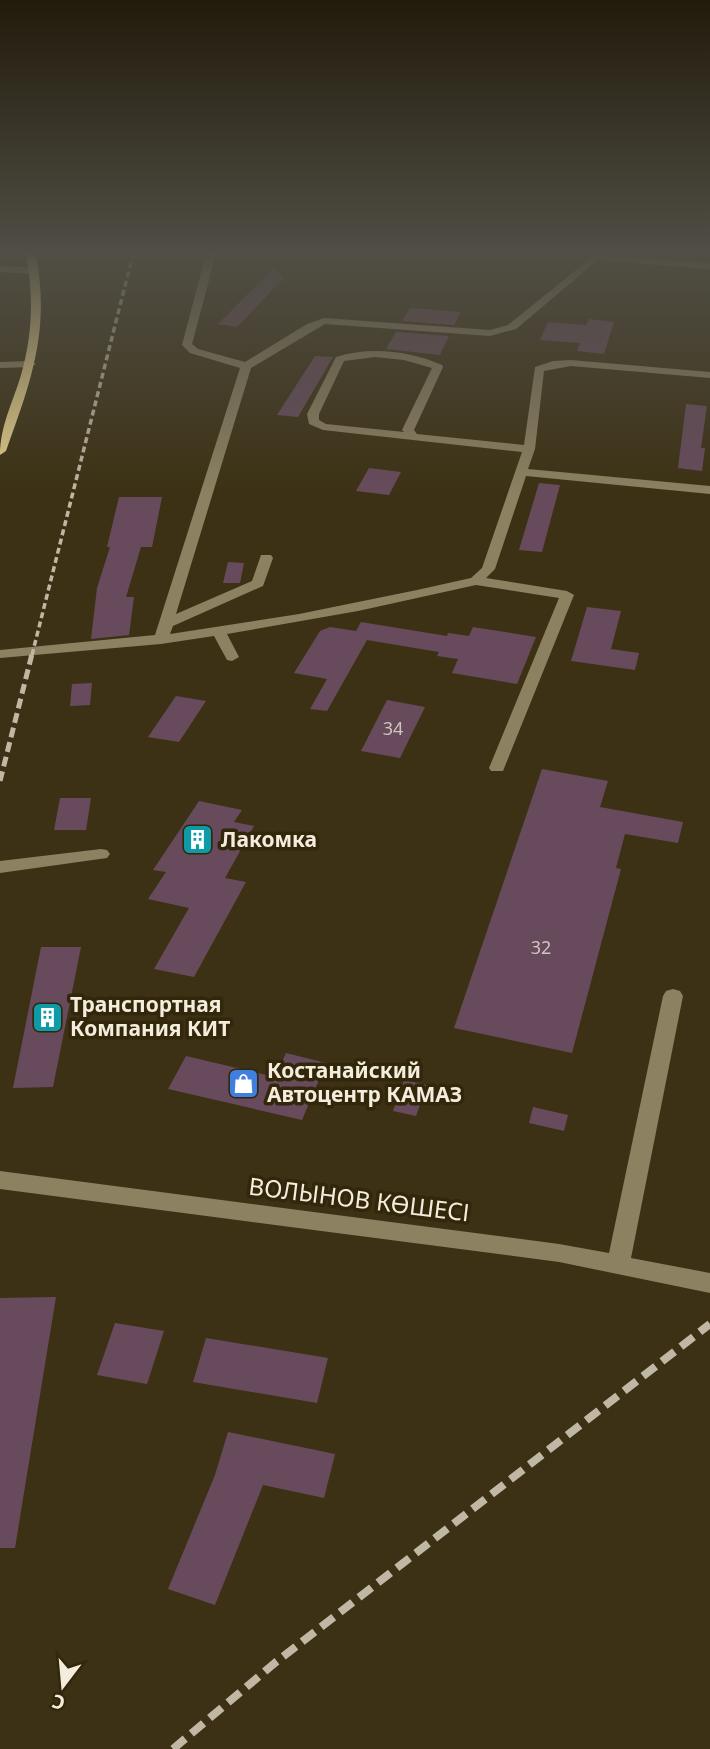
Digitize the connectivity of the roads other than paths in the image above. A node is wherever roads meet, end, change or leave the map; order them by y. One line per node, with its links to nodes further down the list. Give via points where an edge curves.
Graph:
1 (35, 332): 7 (main road)
2 (191, 332): 8 (street, via 187,345 194,351)
3 (302, 332): 8 (street)
4 (471, 332): 5 (street)
5 (495, 332)
6 (0, 365): 7 (street)
7 (31, 365): 12 (main road)
8 (246, 366): 17 (street)
9 (710, 375): 11 (street, via 571,363 545,365 539,369)
10 (414, 437): 10 (street, via 408,430 438,367 420,359 357,354 340,359 313,422); 11 (street)
11 (529, 449): 13 (street)
12 (0, 451)
13 (522, 472): 14 (street); 16 (street, via 488,569)
14 (710, 490)
15 (266, 558): 17 (street, via 258,583)
16 (477, 581): 18 (street); 22 (street, via 567,595)
17 (167, 623): 19 (street)
18 (219, 633): 19 (street); 21 (street)
19 (161, 640): 20 (street)
20 (0, 654)
21 (232, 657)
22 (497, 768)
23 (101, 854): 24 (street)
24 (0, 867)
25 (673, 996): 27 (street)
26 (0, 1180): 27 (street, ВОЛЫНОВ КӨШЕСІ)
27 (618, 1264): 28 (street, ВОЛЫНОВ КӨШЕСІ)
28 (710, 1283)

